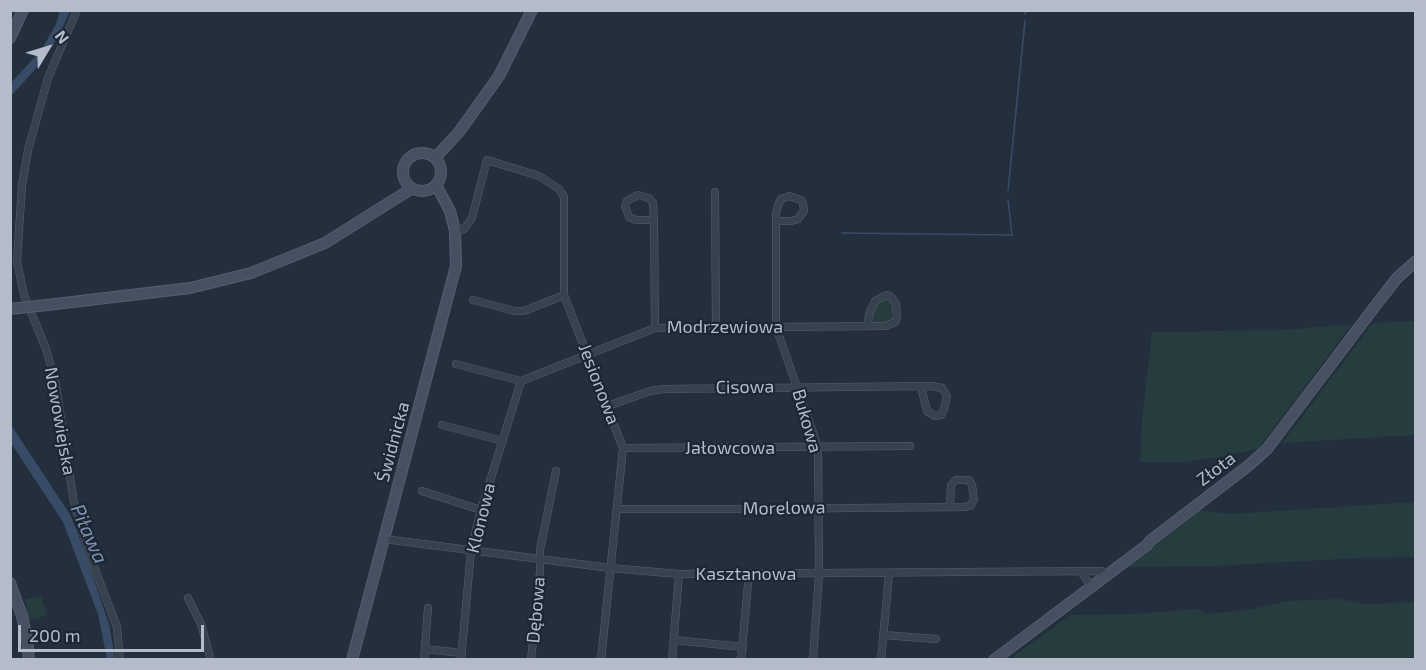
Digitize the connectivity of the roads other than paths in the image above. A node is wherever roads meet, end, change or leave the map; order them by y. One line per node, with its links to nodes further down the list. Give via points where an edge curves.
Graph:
1 (23, 10): 4 (street)
2 (77, 10): 58 (street, Nowowiejska, via 48,78 32,132 22,185 16,261 55,380 74,503 117,627)
3 (531, 10): 5 (street, via 499,76)
4 (10, 38)
5 (437, 161): 6 (street, via 423,153 411,156 402,170); 7 (street, via 441,172)
6 (408, 185): 7 (street, via 423,192); 15 (street, bridge, via 352,228 305,253 221,282)
7 (433, 188): 11 (street, Świdnicka)
8 (715, 192): 19 (street)
9 (654, 220): 9 (street, via 649,198 638,195 627,201 629,217); 18 (street)
10 (777, 221): 10 (street, Bukowa, via 798,219 804,212 804,203 784,197 778,205); 17 (street, Bukowa)
11 (455, 231): 13 (street, Jesionowa, via 464,229 472,219 487,160 551,182 564,197); 37 (street, Świdnicka, via 456,266)
12 (1416, 261): 46 (street, Złota, via 1385,293 1267,449)
13 (564, 295): 14 (street, via 515,311); 20 (street, Jesionowa)
14 (473, 300)
15 (10, 309)
16 (868, 325): 16 (street, Modrzewiowa, via 895,322 898,310 892,298 888,295 875,301); 17 (street, Modrzewiowa)
17 (776, 327): 19 (street, Modrzewiowa); 23 (street, Bukowa)
18 (656, 328): 19 (street, Modrzewiowa); 20 (street, Modrzewiowa)
19 (716, 328)
20 (588, 354): 22 (street, Modrzewiowa); 25 (street, Jesionowa)
21 (456, 364): 22 (street)
22 (521, 381): 27 (street, Klonowa)
23 (798, 387): 24 (street, Cisowa); 25 (street, Cisowa, via 664,389); 29 (street, Bukowa)
24 (921, 387): 24 (street, Cisowa, via 937,387 946,392 941,415 927,411)
25 (608, 406): 30 (street, Jesionowa)
26 (442, 425): 27 (street)
27 (503, 441): 36 (street, Klonowa)
28 (909, 446): 29 (street, Jałowcowa)
29 (818, 447): 30 (street, Jałowcowa); 34 (street, Bukowa)
30 (624, 448): 35 (street, Jesionowa)
31 (556, 471): 39 (street, Dębowa)
32 (422, 491): 36 (street)
33 (950, 507): 33 (street, Morelowa, via 971,505 974,492 969,480 956,480 951,485); 34 (street, Morelowa)
34 (819, 508): 35 (street, Morelowa); 44 (street, Bukowa)
35 (617, 509): 40 (street, Jesionowa)
36 (482, 510): 38 (street, Klonowa)
37 (384, 539): 38 (street, Kasztanowa); 60 (street, Świdnicka)
38 (471, 551): 39 (street, Kasztanowa); 56 (street, Klonowa)
39 (540, 560): 40 (street, Kasztanowa); 62 (street, Dębowa)
40 (610, 568): 43 (street, Kasztanowa); 63 (street, Jesionowa)
41 (1081, 572): 45 (street, Kasztanowa); 46 (street, Kasztanowa); 48 (street)
42 (749, 573): 43 (street, Kasztanowa); 44 (street, Kasztanowa); 54 (street)
43 (679, 574): 53 (street)
44 (819, 574): 45 (street, Kasztanowa); 66 (street, Bukowa)
45 (889, 574): 51 (street)
46 (1108, 574): 48 (street, Złota)
47 (10, 584): 57 (street, via 22,616)
48 (1092, 587): 68 (street, Złota)
49 (188, 598): 59 (street)
50 (428, 608): 55 (street)
51 (883, 635): 52 (street); 67 (street)
52 (936, 639)
53 (674, 640): 54 (street); 64 (street)
54 (742, 647): 65 (street)
55 (426, 649): 56 (street); 61 (street)
56 (461, 656)
57 (29, 660)
58 (120, 660)
59 (212, 660)
60 (352, 660)
61 (424, 660)
62 (531, 660)
63 (601, 660)
64 (672, 660)
65 (741, 660)
66 (813, 660)
67 (881, 660)
68 (994, 660)

